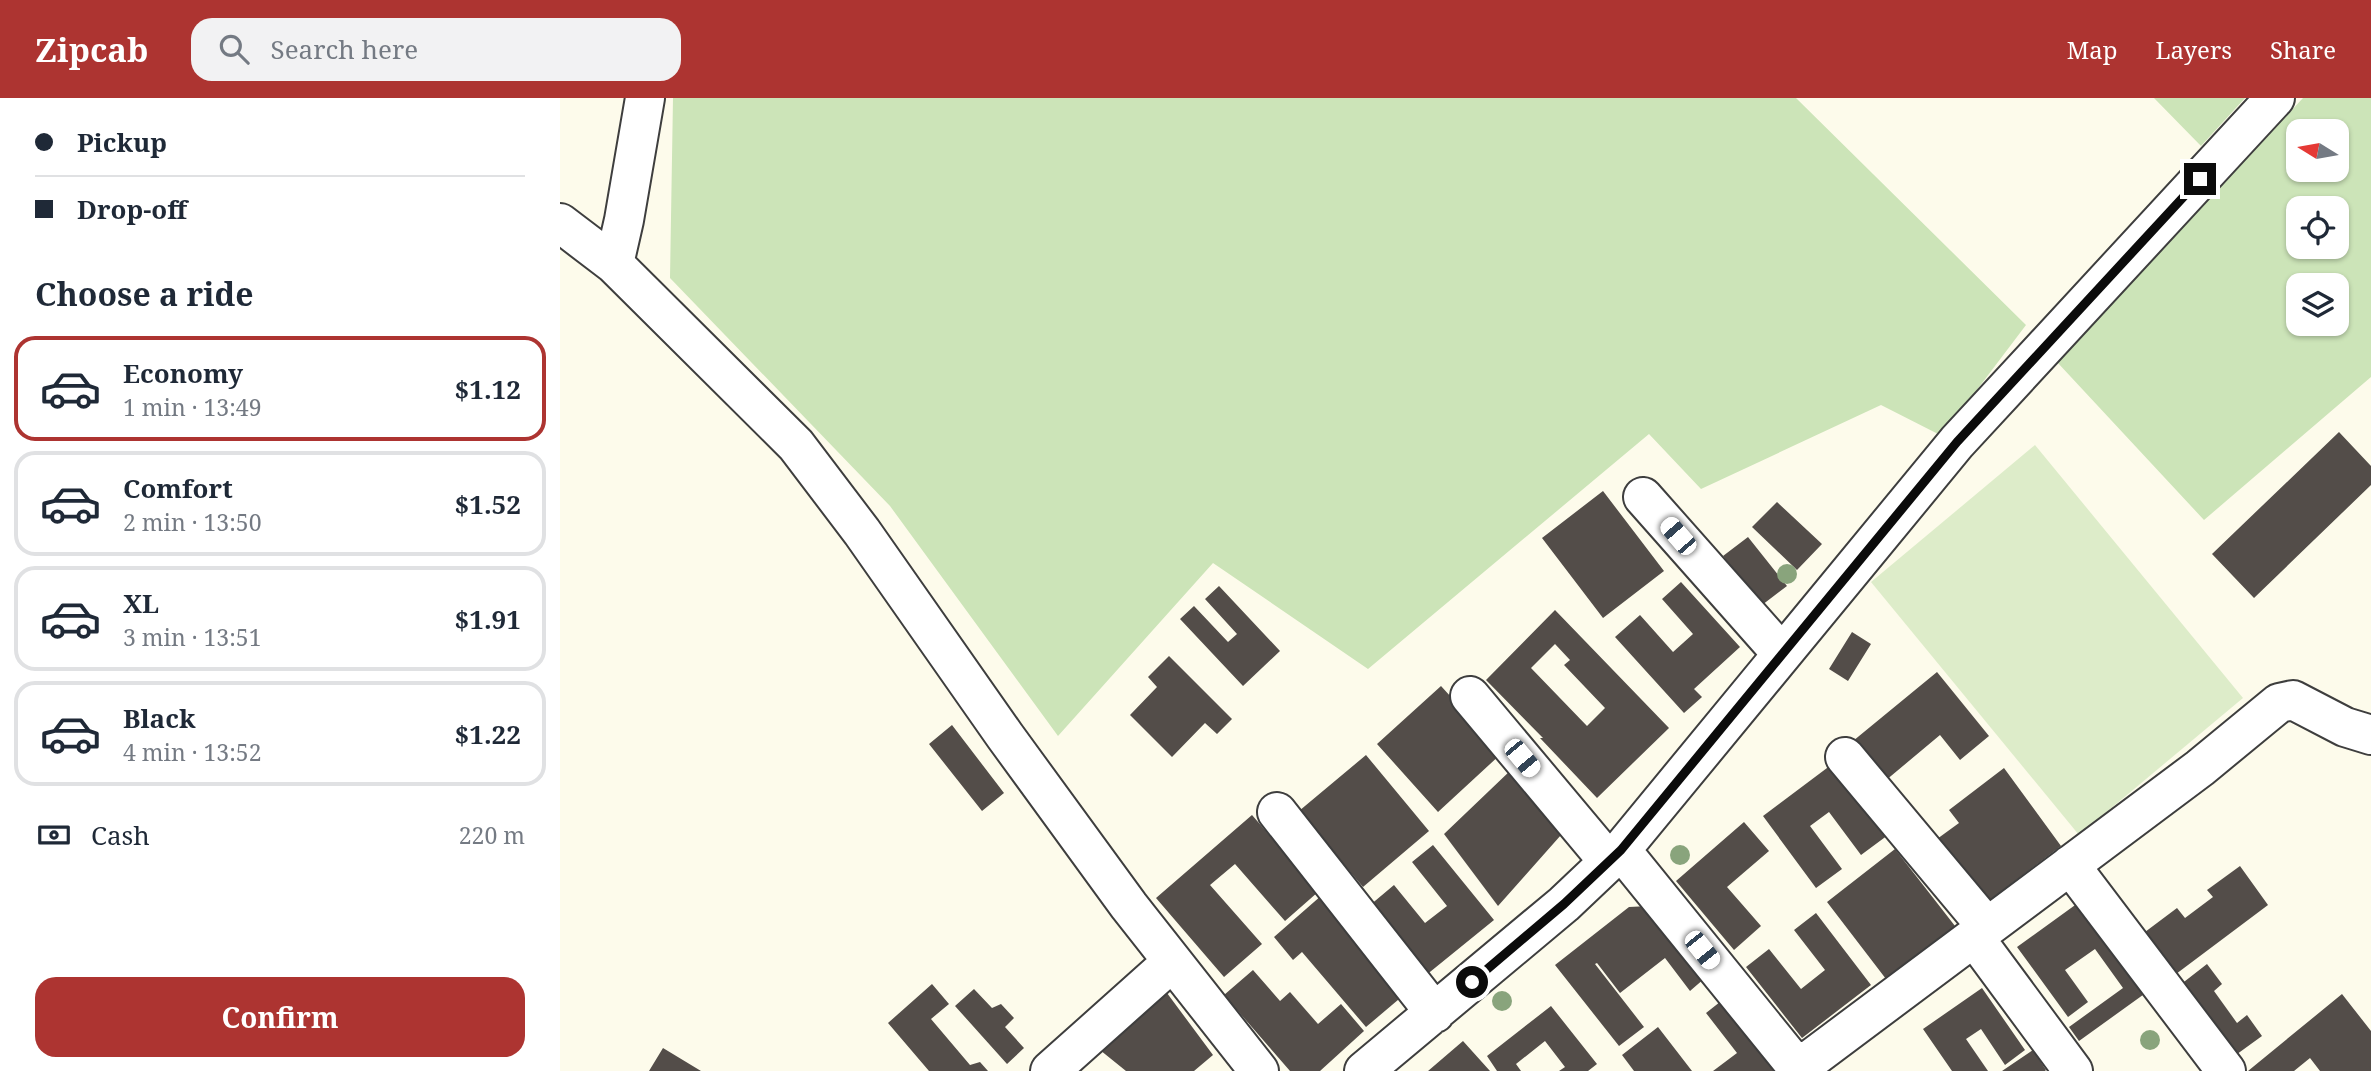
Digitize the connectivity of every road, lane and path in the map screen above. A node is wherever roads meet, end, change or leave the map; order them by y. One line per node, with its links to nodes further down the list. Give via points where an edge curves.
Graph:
1 (645, 98): 4 (street)
2 (2275, 98): 6 (street, via 1957,442)
3 (560, 223): 4 (street)
4 (614, 264): 14 (street, via 796,445)
5 (1643, 497): 6 (street)
6 (1782, 654): 11 (street)
7 (1470, 696): 11 (street)
8 (2371, 735): 12 (street, via 2293,700 2279,703)
9 (1845, 757): 13 (street)
10 (1277, 812): 15 (street)
11 (1615, 856): 15 (street); 16 (street)
12 (2070, 865): 13 (street); 21 (street)
13 (1980, 932): 16 (street); 20 (street)
14 (1172, 961): 17 (street); 18 (street)
15 (1435, 1013): 19 (street)
16 (1798, 1070)
17 (1050, 1071)
18 (1259, 1071)
19 (1364, 1071)
20 (2073, 1071)
21 (2226, 1071)

